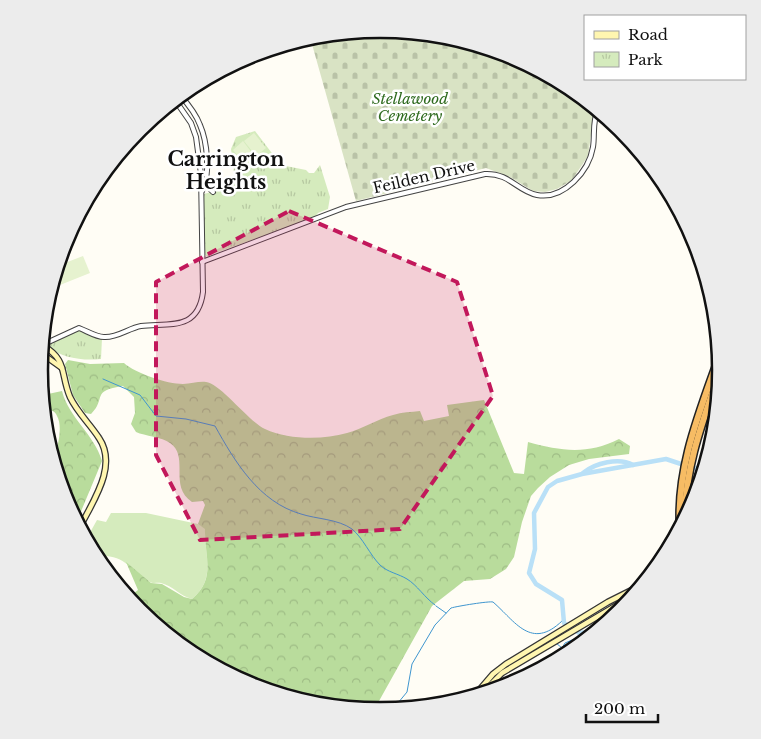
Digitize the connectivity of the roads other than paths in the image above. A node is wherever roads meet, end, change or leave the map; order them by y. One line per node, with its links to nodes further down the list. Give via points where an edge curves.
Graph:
1 (185, 101): 2 (street); 4 (street, via 201,126)
2 (179, 106): 5 (street, via 193,127)
3 (595, 116): 9 (street, Feilden Drive, via 589,161 568,188 554,194 532,193 502,176 479,176 346,207)
4 (206, 158): 5 (street); 6 (street)
5 (199, 159): 8 (street)
6 (208, 174): 7 (street); 8 (street)
7 (213, 192)
8 (201, 193): 9 (street)
9 (202, 262): 11 (street, via 202,301 196,312 184,322 173,326 138,327 107,337)
10 (79, 328): 11 (street); 11 (street, via 86,326); 12 (street)
11 (86, 331)
12 (50, 342)
13 (49, 350): 15 (main road, via 59,358)
14 (49, 358): 15 (main road)
15 (62, 368): 22 (main road, via 70,396 102,442 107,456 104,477)
16 (712, 380): 18 (highway)
17 (712, 391): 18 (highway)
18 (694, 438): 19 (highway)
19 (683, 488): 20 (highway); 21 (highway)
20 (684, 502)
21 (681, 509)
22 (84, 518)
23 (623, 595): 26 (main road, via 501,668)
24 (609, 610): 25 (main road, via 498,675)
25 (492, 682)
26 (485, 685)

